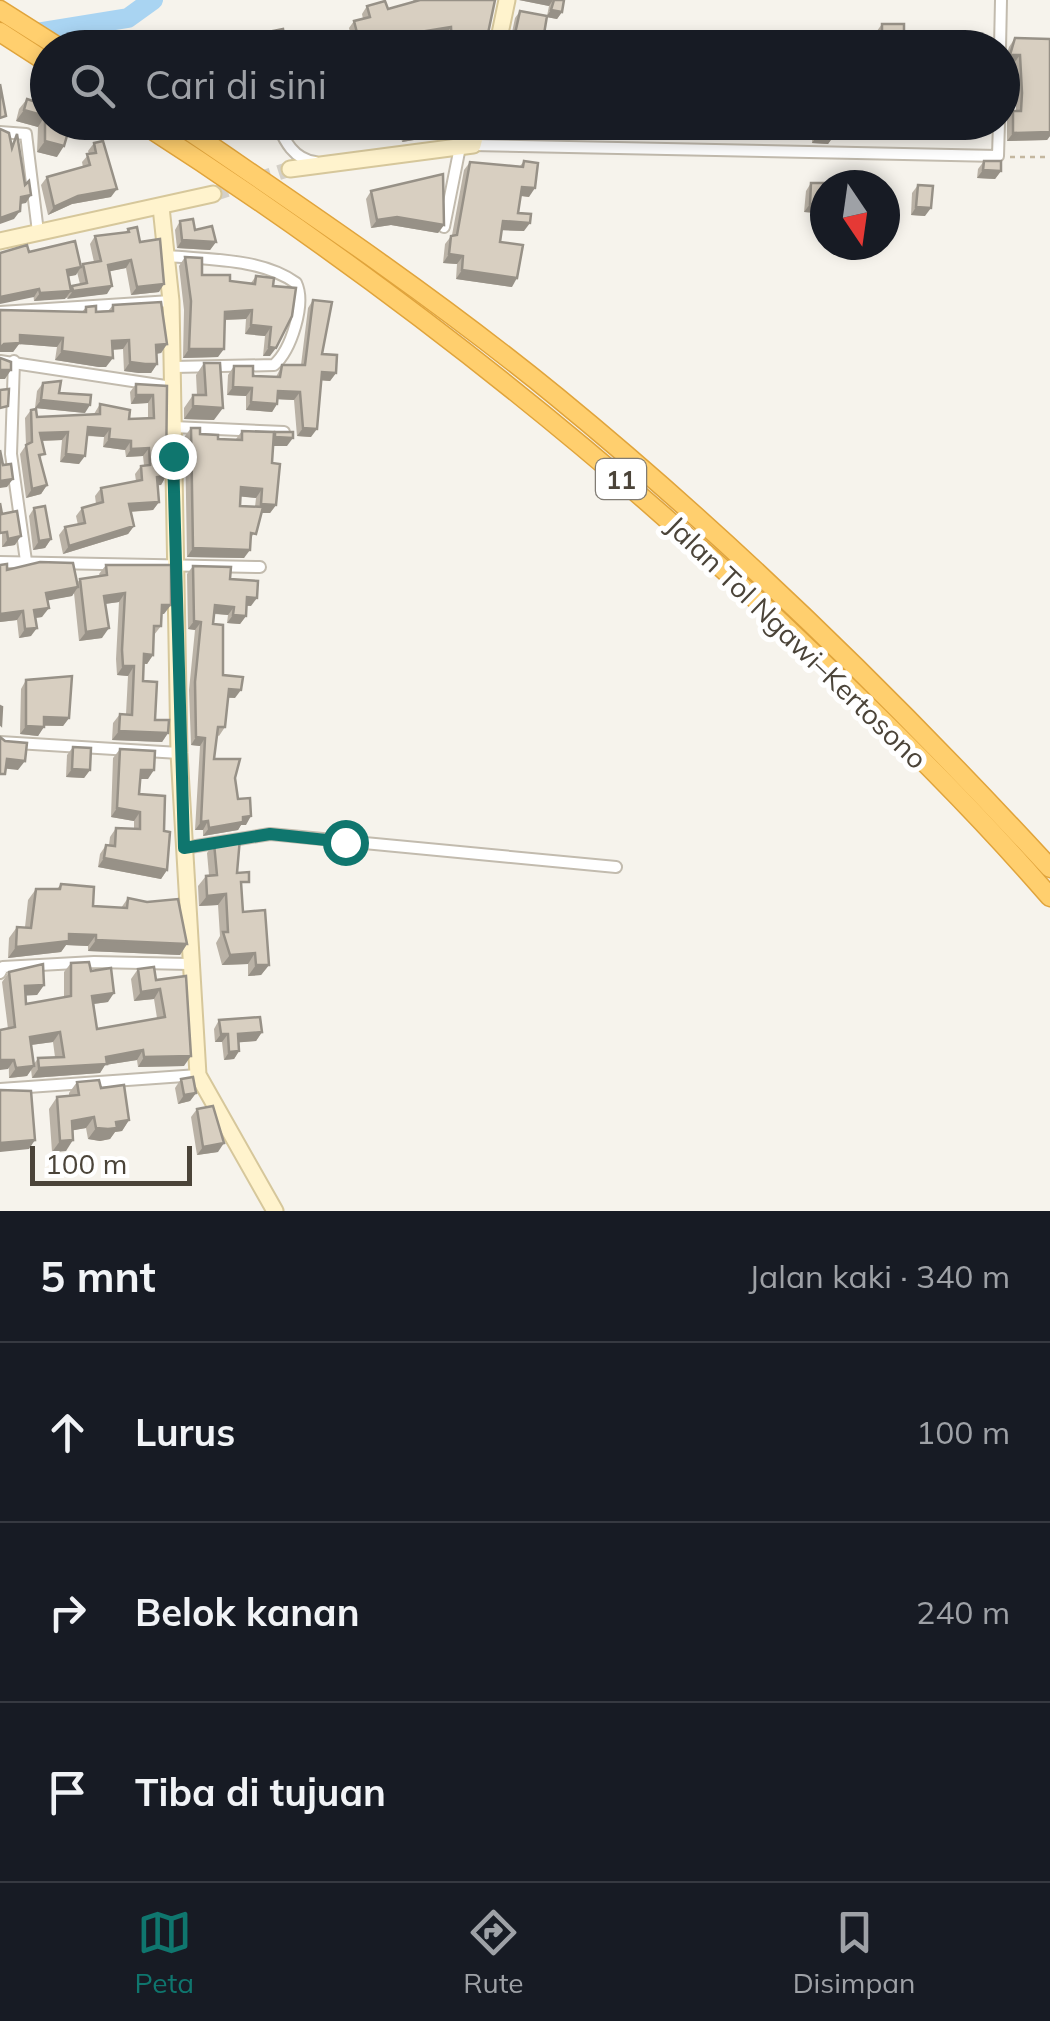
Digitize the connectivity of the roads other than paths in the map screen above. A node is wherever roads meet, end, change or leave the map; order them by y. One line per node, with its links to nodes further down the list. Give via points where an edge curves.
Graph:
1 (508, 0): 5 (street)
2 (1001, 0): 6 (street)
3 (0, 10): 4 (highway)
4 (32, 30)
5 (502, 30)
6 (1000, 30)
7 (0, 32): 8 (highway)
8 (30, 51)
9 (0, 132): 21 (street, via 26,134)
10 (168, 140): 41 (highway, Jalan Tol Ngawi–Kertosono / 11, via 478,358 698,543 894,731)
11 (201, 140): 40 (highway, Jalan Tol Ngawi–Kertosono / 11, via 509,360 694,513 834,641)
12 (285, 140): 16 (street, via 302,160)
13 (469, 140): 15 (street)
14 (998, 140): 15 (street, via 998,156)
15 (466, 146): 16 (street); 20 (street)
16 (320, 162): 17 (street)
17 (290, 169)
18 (213, 194): 19 (street)
19 (161, 206): 21 (street); 23 (street)
20 (444, 227)
21 (38, 232): 22 (street)
22 (0, 241)
23 (168, 256): 24 (street); 28 (street, via 280,274 296,282 300,299 287,351 274,365)
24 (171, 302): 25 (street); 28 (street)
25 (0, 312)
26 (0, 360): 27 (street)
27 (14, 361): 29 (street); 32 (street, via 11,454)
28 (174, 367): 29 (street)
29 (172, 387): 30 (street)
30 (173, 427): 31 (street); 34 (street)
31 (284, 432)
32 (26, 561): 33 (street); 34 (street)
33 (0, 562)
34 (175, 562): 35 (street); 37 (street)
35 (260, 567)
36 (0, 742): 37 (street)
37 (179, 753): 38 (street)
38 (184, 848): 39 (street, via 270,834); 42 (street)
39 (616, 867)
40 (1050, 868)
41 (1050, 897)
42 (189, 964): 43 (street, via 94,962 3,967); 44 (street)
43 (0, 973)
44 (198, 1075): 45 (street); 46 (street)
45 (0, 1088)
46 (275, 1211)

